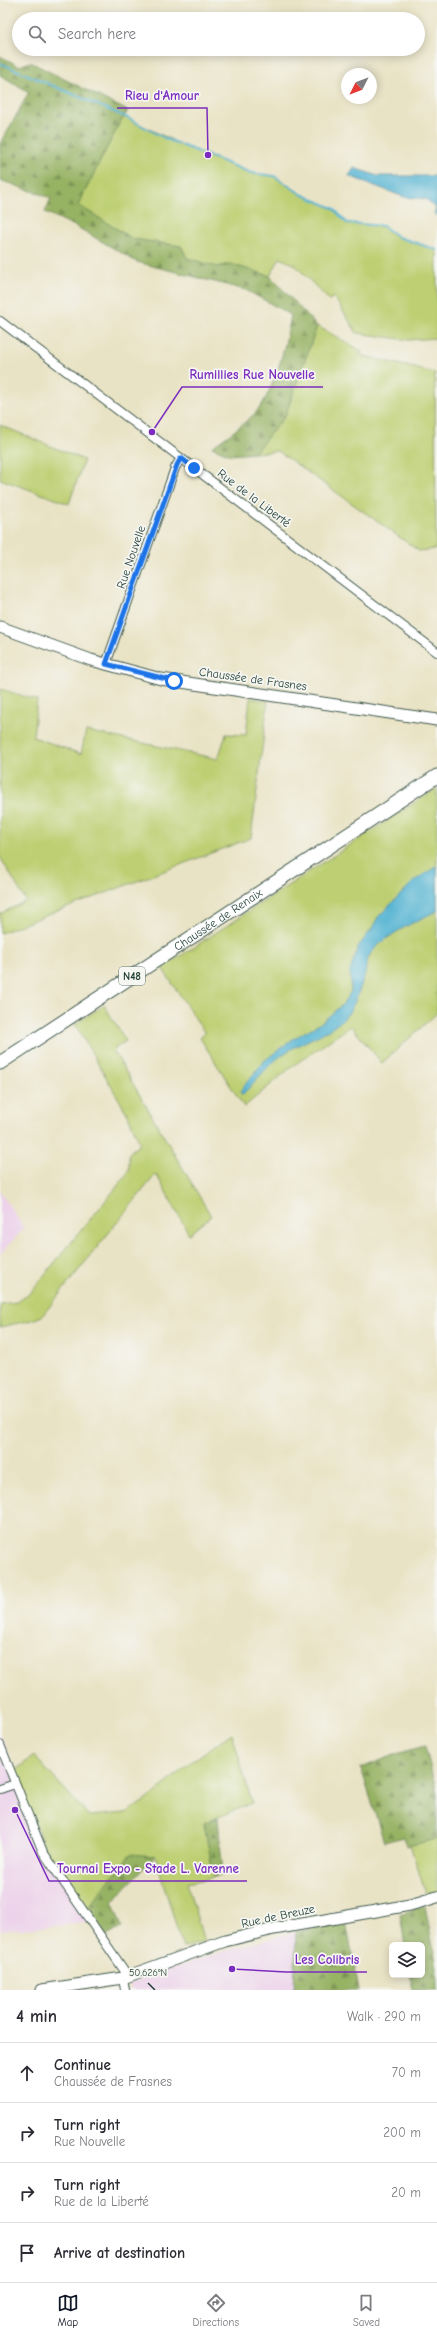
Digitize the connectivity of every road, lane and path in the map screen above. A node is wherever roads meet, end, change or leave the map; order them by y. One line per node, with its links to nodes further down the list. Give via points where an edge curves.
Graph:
1 (0, 321): 2 (street, Rue de la Liberté)
2 (181, 458): 4 (street, Rue de la Liberté); 5 (street, Rue Nouvelle, via 175,468)
3 (0, 628): 5 (main road, Chaussée de Frasnes)
4 (437, 652)
5 (106, 664): 6 (main road, Chaussée de Frasnes, via 161,679)
6 (437, 720)
7 (437, 776): 8 (main road, Chaussée de Renaix / N48)
8 (0, 1063)
9 (0, 1745): 10 (street)
10 (15, 1784): 11 (street); 13 (street, via 43,1852)
11 (0, 1789)
12 (437, 1897): 13 (main road, Rue de Breuze, via 410,1905 274,1929 225,1941)
13 (125, 1977): 14 (main road, Rue de Breuze); 15 (street)
14 (42, 1990)
15 (125, 1990)

